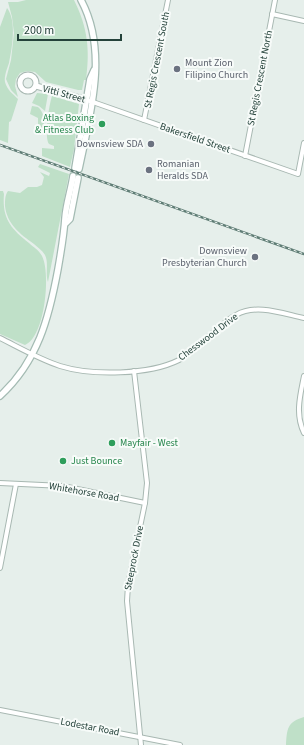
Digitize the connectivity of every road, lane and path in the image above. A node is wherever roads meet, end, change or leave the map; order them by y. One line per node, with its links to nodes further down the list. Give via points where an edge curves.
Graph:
1 (81, 0): 7 (main road, via 94,37)
2 (168, 0): 8 (street, St Regis Crescent South)
3 (275, 0): 4 (street, St Regis Crescent North)
4 (272, 14): 5 (street); 10 (street, St Regis Crescent North)
5 (304, 21)
6 (36, 86): 7 (street, Vitti Street)
7 (90, 101): 8 (street, Bakersfield Street); 11 (main road)
8 (144, 120): 10 (street, Bakersfield Street)
9 (304, 144): 10 (street, Bakersfield Street, via 298,174)
10 (245, 156)
11 (77, 169)
12 (75, 177): 15 (main road, via 65,219 53,297 46,324)
13 (304, 318): 16 (street, Chesswood Drive, via 255,309 240,313 180,359 165,366)
14 (0, 338): 15 (street, Chesswood Drive)
15 (33, 354): 16 (street, Chesswood Drive, via 77,370); 18 (main road)
16 (134, 372): 22 (street, Steeprock Drive, via 146,477)
17 (304, 376): 19 (street, via 299,417)
18 (0, 396)
19 (304, 433)
20 (0, 483): 21 (street, Whitehorse Road)
21 (16, 484): 22 (street, Whitehorse Road, via 63,486); 23 (street)
22 (144, 503): 25 (street, Steeprock Drive, via 126,597)
23 (0, 568)
24 (0, 710): 25 (street, Lodestar Road)
25 (141, 737): 26 (street, Steeprock Drive); 27 (street, Lodestar Road)
26 (142, 745)
27 (180, 745)

